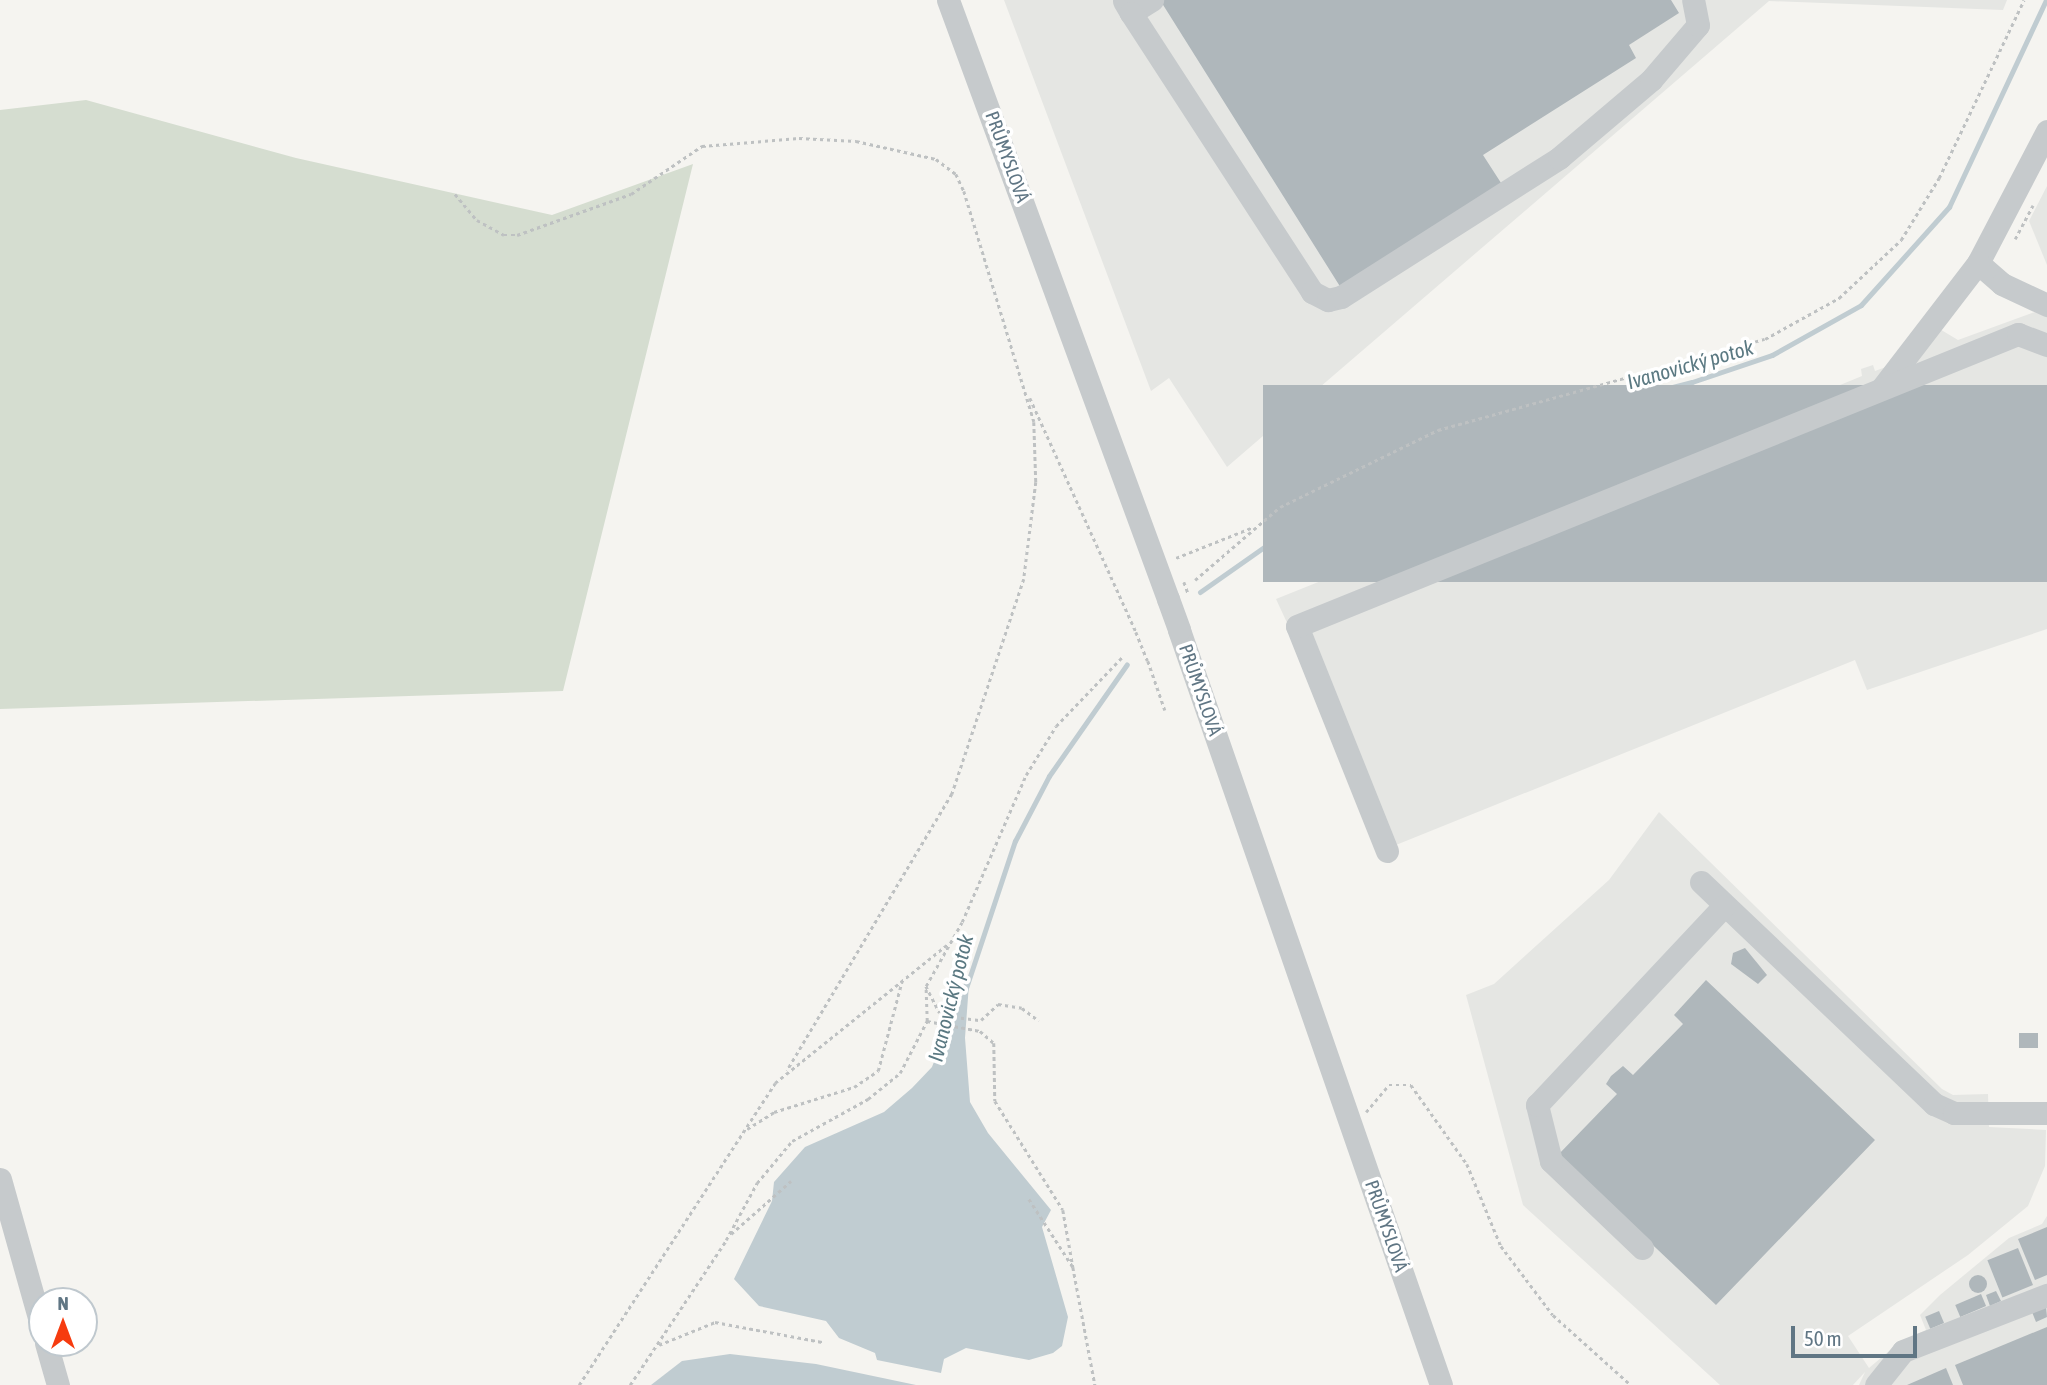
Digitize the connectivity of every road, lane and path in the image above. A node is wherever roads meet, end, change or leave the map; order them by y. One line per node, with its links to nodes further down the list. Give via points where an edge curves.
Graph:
1 (948, 0): 45 (street, PRŮMYSLOVÁ, bridge, via 1168,599)
2 (1152, 0): 5 (street)
3 (1693, 0): 5 (street, via 1698,25 1659,71 1559,158 1341,297 1328,300 1312,292)
4 (2024, 0): 13 (path, via 1940,178 1901,240 1839,298 1765,339 1438,430 1323,482)
5 (1127, 6)
6 (2047, 131): 8 (street)
7 (455, 194): 11 (path, via 477,220 504,235 517,235 631,194 702,146 830,138 936,159 956,174 964,191)
8 (1978, 263): 9 (street, via 2002,284); 12 (street)
9 (2047, 305)
10 (2047, 345): 12 (street, via 2018,334)
11 (1026, 388): 17 (path, bridge, via 1073,502 1110,567); 26 (path, via 1037,449 1034,529 1000,663 952,794)
12 (1882, 388): 18 (street, via 1297,626)
13 (1256, 526): 14 (path); 15 (path)
14 (1176, 558)
15 (1195, 580)
16 (1124, 655): 21 (path, via 1086,690 1038,755 1004,816)
17 (1165, 710)
18 (1387, 851)
19 (1701, 882): 20 (street)
20 (1724, 906): 27 (street, via 1934,1104 1954,1113); 34 (street, via 1537,1105 1551,1161)
21 (951, 942): 22 (path); 23 (path)
22 (902, 981): 26 (path, via 830,1044); 29 (path, via 878,1071 854,1087 774,1112)
23 (926, 986): 24 (path); 25 (path, via 940,1013 947,1016 981,1020 998,1004 1023,1008)
24 (927, 1021): 33 (path, via 891,1082 807,1129 776,1158); 35 (path, via 971,1028 994,1043 995,1101 1063,1210)
25 (1039, 1021)
26 (787, 1071): 29 (path)
27 (2047, 1113)
28 (1361, 1117): 46 (path, via 1389,1085 1411,1086 1467,1164 1501,1246 1553,1315)
29 (747, 1129): 42 (path)
30 (0, 1179): 36 (street)
31 (792, 1181): 33 (path, via 750,1213)
32 (1030, 1199): 35 (path)
33 (726, 1240): 39 (path)
34 (1642, 1248)
35 (1073, 1267): 44 (path)
36 (30, 1287)
37 (2047, 1295): 47 (street, via 1903,1351)
38 (822, 1342): 39 (path, via 715,1322)
39 (656, 1347): 43 (path)
40 (50, 1357): 41 (street)
41 (58, 1385)
42 (579, 1385)
43 (630, 1385)
44 (1096, 1385)
45 (1441, 1385)
46 (1631, 1385)
47 (1876, 1385)

